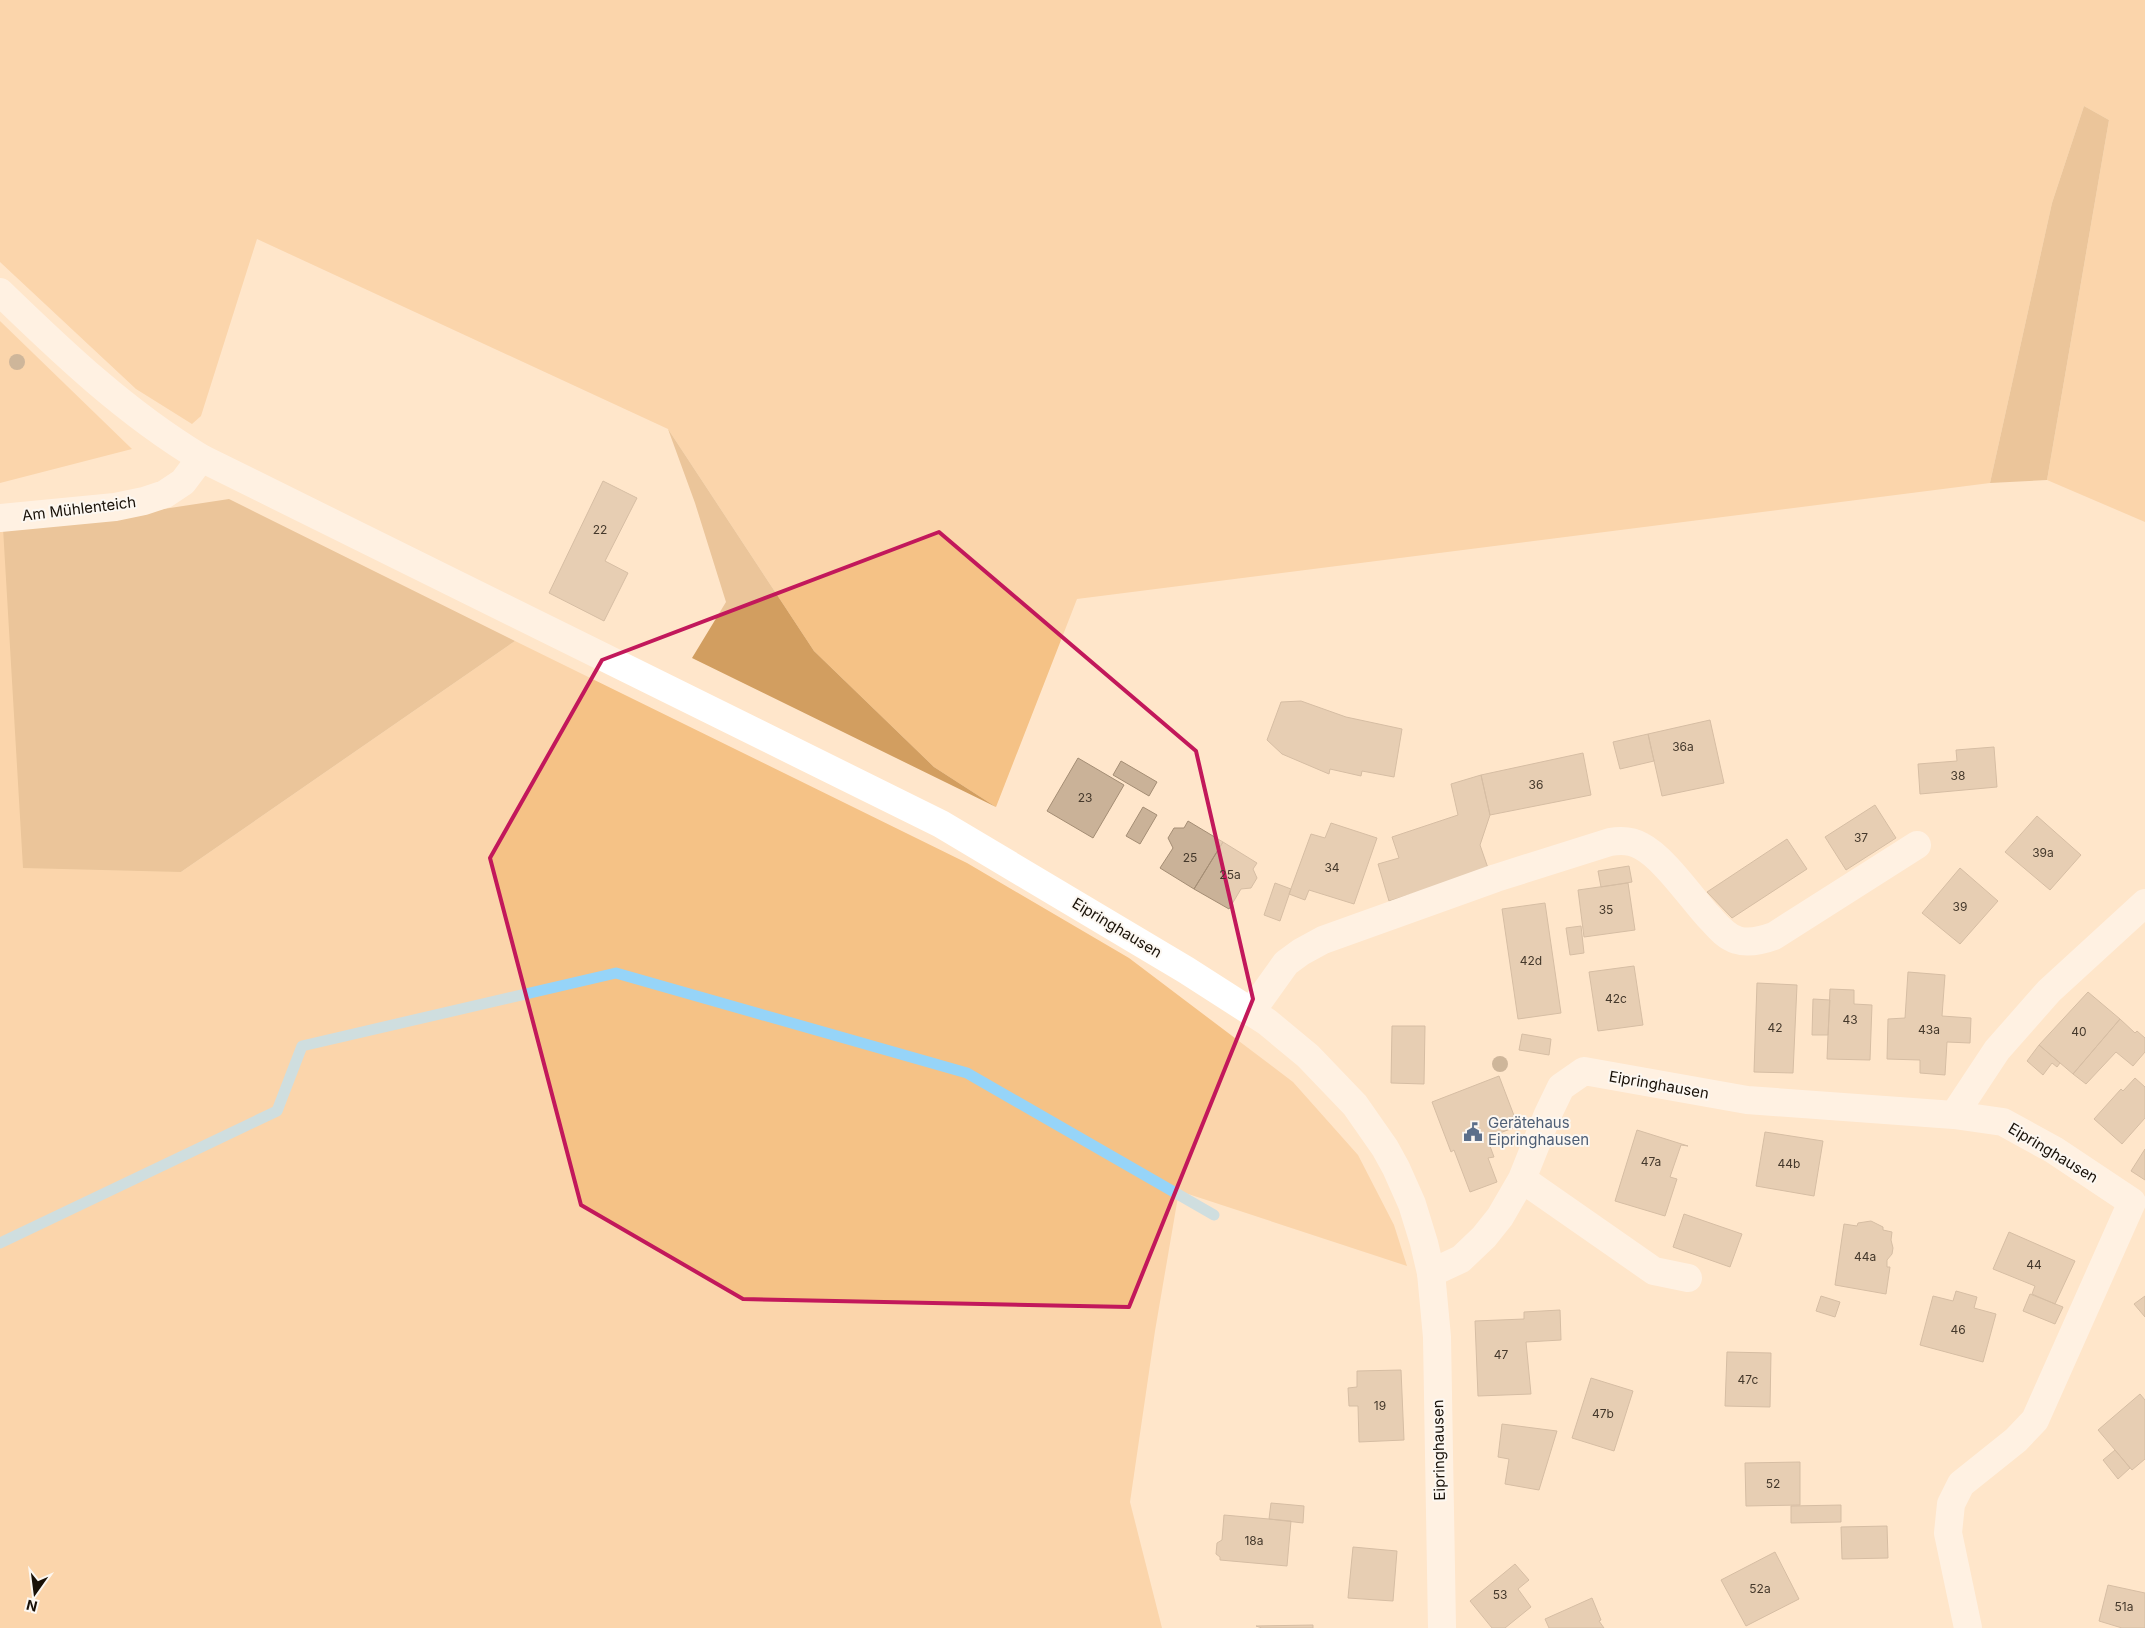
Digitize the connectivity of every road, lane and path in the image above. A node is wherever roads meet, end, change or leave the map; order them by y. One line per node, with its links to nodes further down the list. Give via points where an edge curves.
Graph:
1 (0, 292): 2 (street, Eipringhausen, via 114,397)
2 (202, 458): 3 (street, Am Mühlenteich, via 183,482 165,494 144,501 115,507); 6 (street, Eipringhausen, via 940,824 1170,960)
3 (0, 518)
4 (1917, 845): 6 (street, via 1774,936 1756,941 1736,940 1719,928 1658,859 1642,846 1627,841 1610,842 1496,878 1323,940 1286,963)
5 (2145, 903): 7 (street, via 2049,992 1997,1050)
6 (1251, 1012): 9 (street, Eipringhausen, via 1308,1056 1370,1126 1396,1168 1412,1204)
7 (1954, 1115): 8 (street, Eipringhausen, via 1747,1100 1584,1071 1561,1087); 12 (street, Eipringhausen, via 2002,1122 2054,1150 2132,1202 2035,1420 2016,1440 1962,1484 1951,1504 1948,1533)
8 (1522, 1179): 9 (street, Eipringhausen, via 1512,1199 1484,1236 1461,1259); 10 (street, via 1654,1271)
9 (1431, 1273): 11 (street, Eipringhausen, via 1437,1337)
10 (1688, 1278)
11 (1442, 1628)
12 (1968, 1628)

